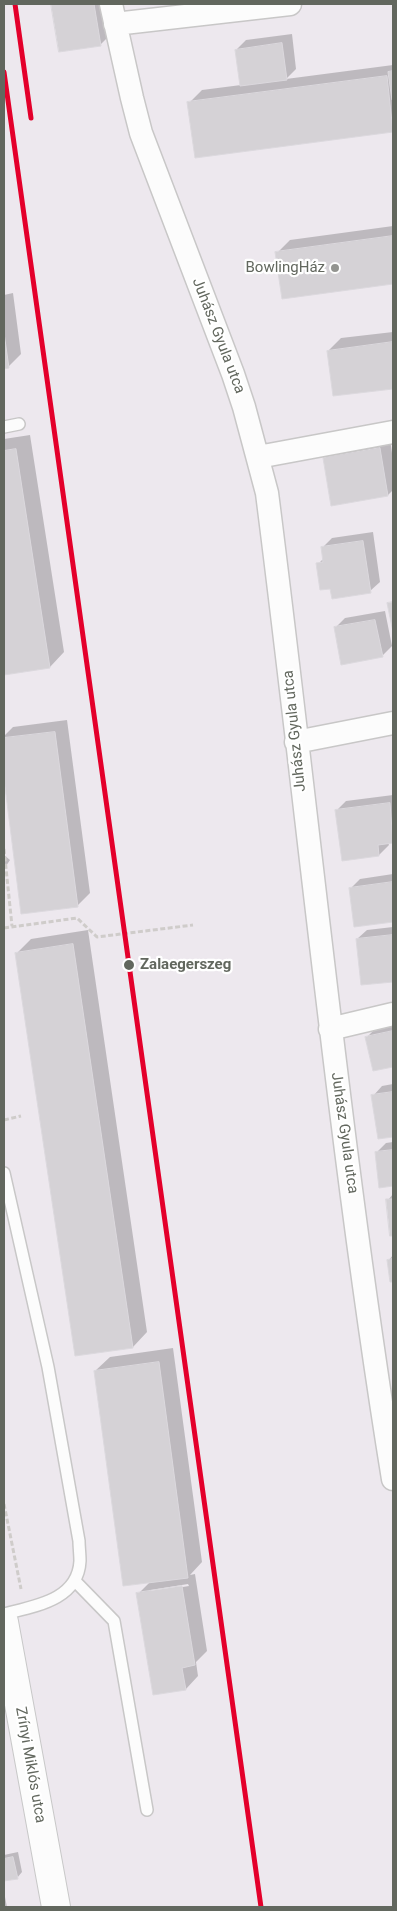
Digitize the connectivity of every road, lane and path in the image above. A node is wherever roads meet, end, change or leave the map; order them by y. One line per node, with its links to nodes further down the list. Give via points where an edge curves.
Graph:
1 (290, 4): 2 (street)
2 (113, 14): 6 (street, Juhász Gyula utca, via 141,134 233,374)
3 (19, 424): 4 (lane)
4 (4, 427)
5 (393, 432): 6 (street)
6 (258, 457): 8 (street, Juhász Gyula utca, via 267,493)
7 (393, 723): 8 (street)
8 (296, 742): 14 (street, Juhász Gyula utca)
9 (4, 848): 11 (path)
10 (193, 925): 11 (path, via 97,937 77,918)
11 (12, 926): 12 (path)
12 (4, 928)
13 (393, 1014): 14 (street)
14 (330, 1029): 18 (street, Juhász Gyula utca)
15 (21, 1116): 16 (path)
16 (4, 1120)
17 (4, 1172): 20 (lane, via 48,1367 78,1541 80,1561)
18 (388, 1410): 19 (street, Juhász Gyula utca)
19 (393, 1479)
20 (75, 1581): 21 (lane, via 56,1598); 23 (lane, via 114,1621)
21 (4, 1614)
22 (4, 1622): 24 (main road, Zrínyi Miklós utca)
23 (147, 1810)
24 (56, 1907)

